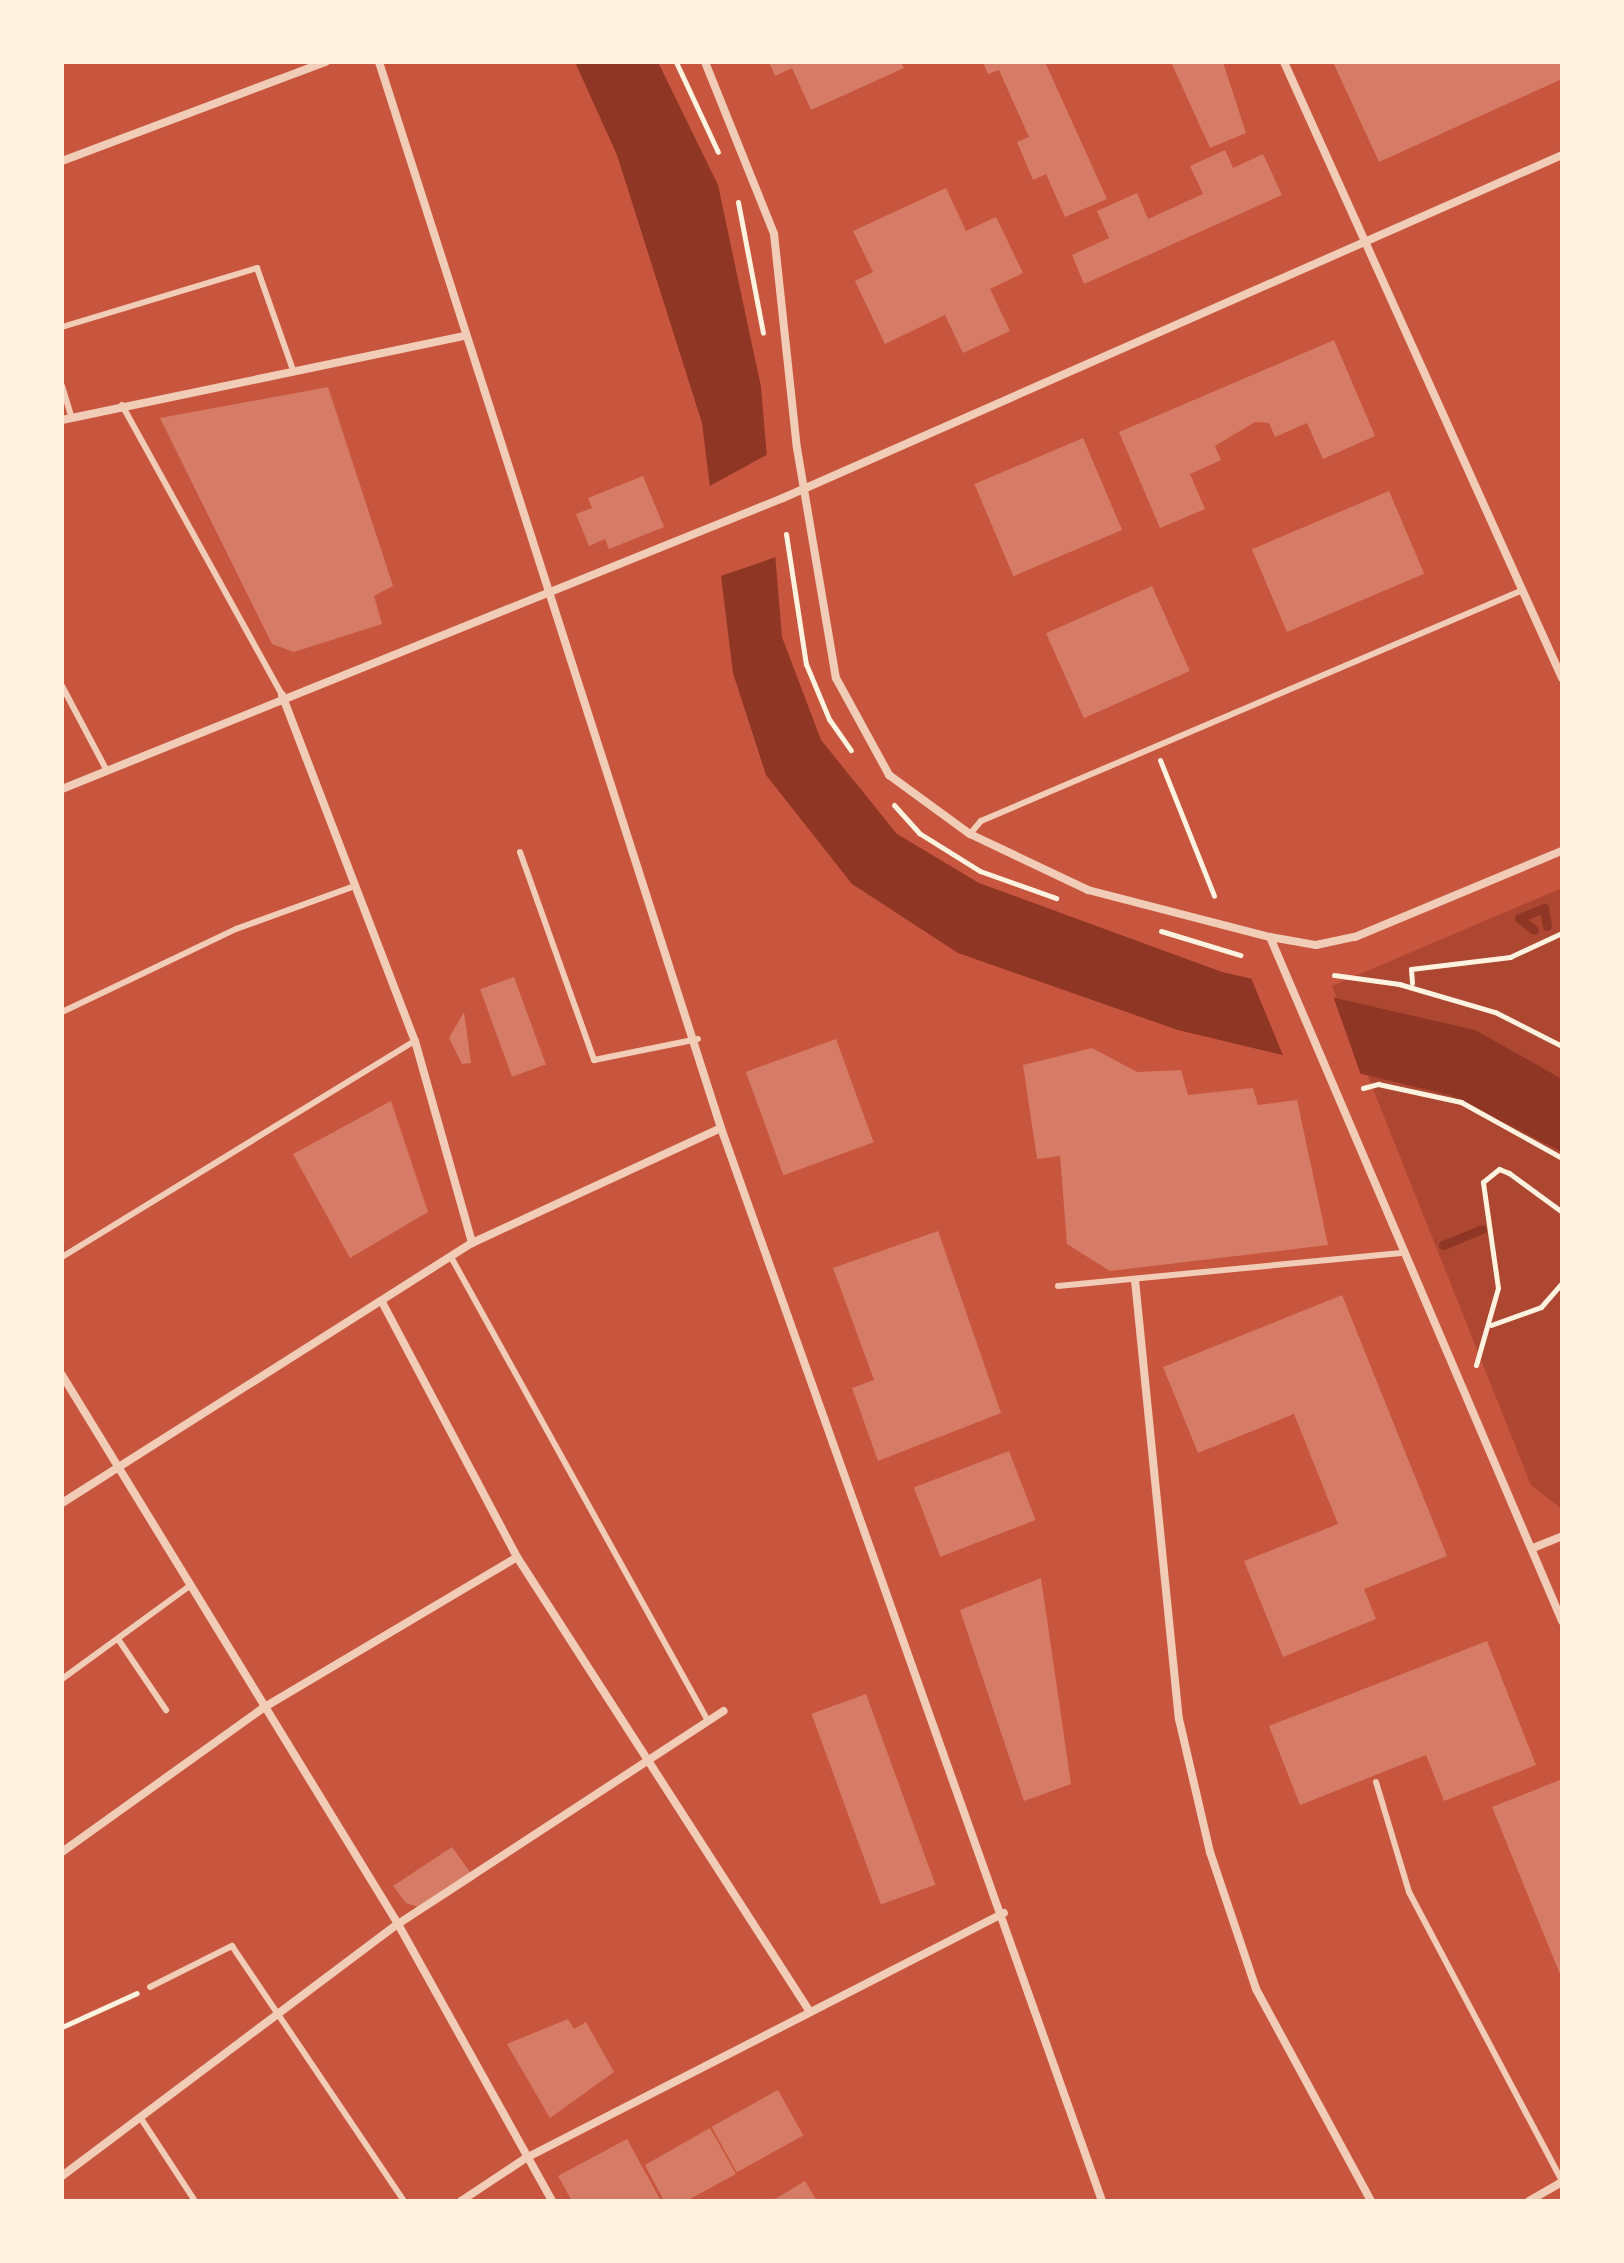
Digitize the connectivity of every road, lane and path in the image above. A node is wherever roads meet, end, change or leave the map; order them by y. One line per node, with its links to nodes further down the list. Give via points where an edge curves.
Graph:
1 (326, 62): 7 (street)
2 (379, 62): 12 (street)
3 (676, 62): 8 (path)
4 (705, 62): 18 (street, via 774,234)
5 (1284, 62): 10 (street)
6 (1562, 155): 10 (street)
7 (62, 161)
8 (723, 163)
9 (732, 186): 13 (path)
10 (1371, 244): 18 (street); 19 (street)
11 (62, 327): 14 (lane, via 257,268)
12 (463, 336): 14 (street); 20 (street)
13 (764, 341)
14 (293, 370): 16 (street)
15 (62, 386): 17 (lane)
16 (122, 405): 17 (street); 23 (lane)
17 (66, 418)
18 (807, 488): 20 (street); 27 (street, via 836,678 889,775)
19 (1523, 590): 21 (street); 27 (lane, via 981,821)
20 (551, 593): 23 (street); 37 (street)
21 (1562, 678)
22 (62, 686): 25 (lane)
23 (282, 695): 25 (street); 30 (street)
24 (1159, 759): 31 (path)
25 (107, 771): 26 (street)
26 (62, 789)
27 (970, 834): 33 (street, via 1088,890)
28 (1562, 851): 33 (street, via 1355,937 1316,945)
29 (520, 852): 37 (lane, via 594,1060)
30 (352, 887): 36 (lane, via 236,929); 38 (street)
31 (1214, 896)
32 (1562, 933): 35 (path, via 1510,957 1411,969)
33 (1270, 937): 45 (street)
34 (1334, 975): 39 (path, via 1399,984 1495,1012)
35 (1412, 983)
36 (62, 1012)
37 (698, 1039): 41 (street)
38 (415, 1041): 44 (street); 46 (lane)
39 (1562, 1046)
40 (1363, 1088): 42 (path, via 1378,1084 1461,1102)
41 (721, 1128): 44 (street); 71 (street)
42 (1562, 1158)
43 (1562, 1212): 52 (path, via 1499,1169 1483,1182 1497,1263)
44 (472, 1243): 47 (street)
45 (1401, 1253): 48 (lane); 58 (street)
46 (62, 1257)
47 (451, 1257): 51 (street); 67 (lane)
48 (1135, 1280): 50 (lane); 86 (street, via 1179,1719 1210,1852 1256,1989)
49 (1562, 1283): 52 (path, via 1541,1307)
50 (1058, 1286)
51 (382, 1302): 55 (street); 59 (street)
52 (1491, 1325): 53 (path)
53 (1476, 1365)
54 (62, 1375): 55 (street)
55 (114, 1465): 56 (street); 60 (street)
56 (62, 1503)
57 (1562, 1536): 58 (street)
58 (1533, 1548): 61 (street)
59 (517, 1557): 64 (street); 68 (street)
60 (188, 1587): 62 (lane); 64 (street)
61 (1562, 1621)
62 (118, 1639): 63 (lane); 65 (lane)
63 (62, 1679)
64 (263, 1708): 70 (street); 72 (street)
65 (166, 1710)
66 (724, 1711): 67 (street)
67 (708, 1721): 68 (street)
68 (647, 1760): 72 (street); 74 (street)
69 (1376, 1782): 80 (lane, via 1409,1892)
70 (62, 1852)
71 (1004, 1913): 74 (street); 85 (street)
72 (398, 1924): 75 (street); 78 (street)
73 (150, 1987): 75 (lane, via 232,1946); 76 (path)
74 (810, 2012): 78 (street)
75 (280, 2018): 77 (street); 82 (lane)
76 (62, 2027)
77 (140, 2117): 79 (street); 81 (lane)
78 (526, 2158): 83 (street); 84 (street)
79 (62, 2176)
80 (1562, 2182): 87 (street)
81 (195, 2201)
82 (404, 2201)
83 (461, 2201)
84 (552, 2201)
85 (1102, 2201)
86 (1371, 2201)
87 (1529, 2201)

